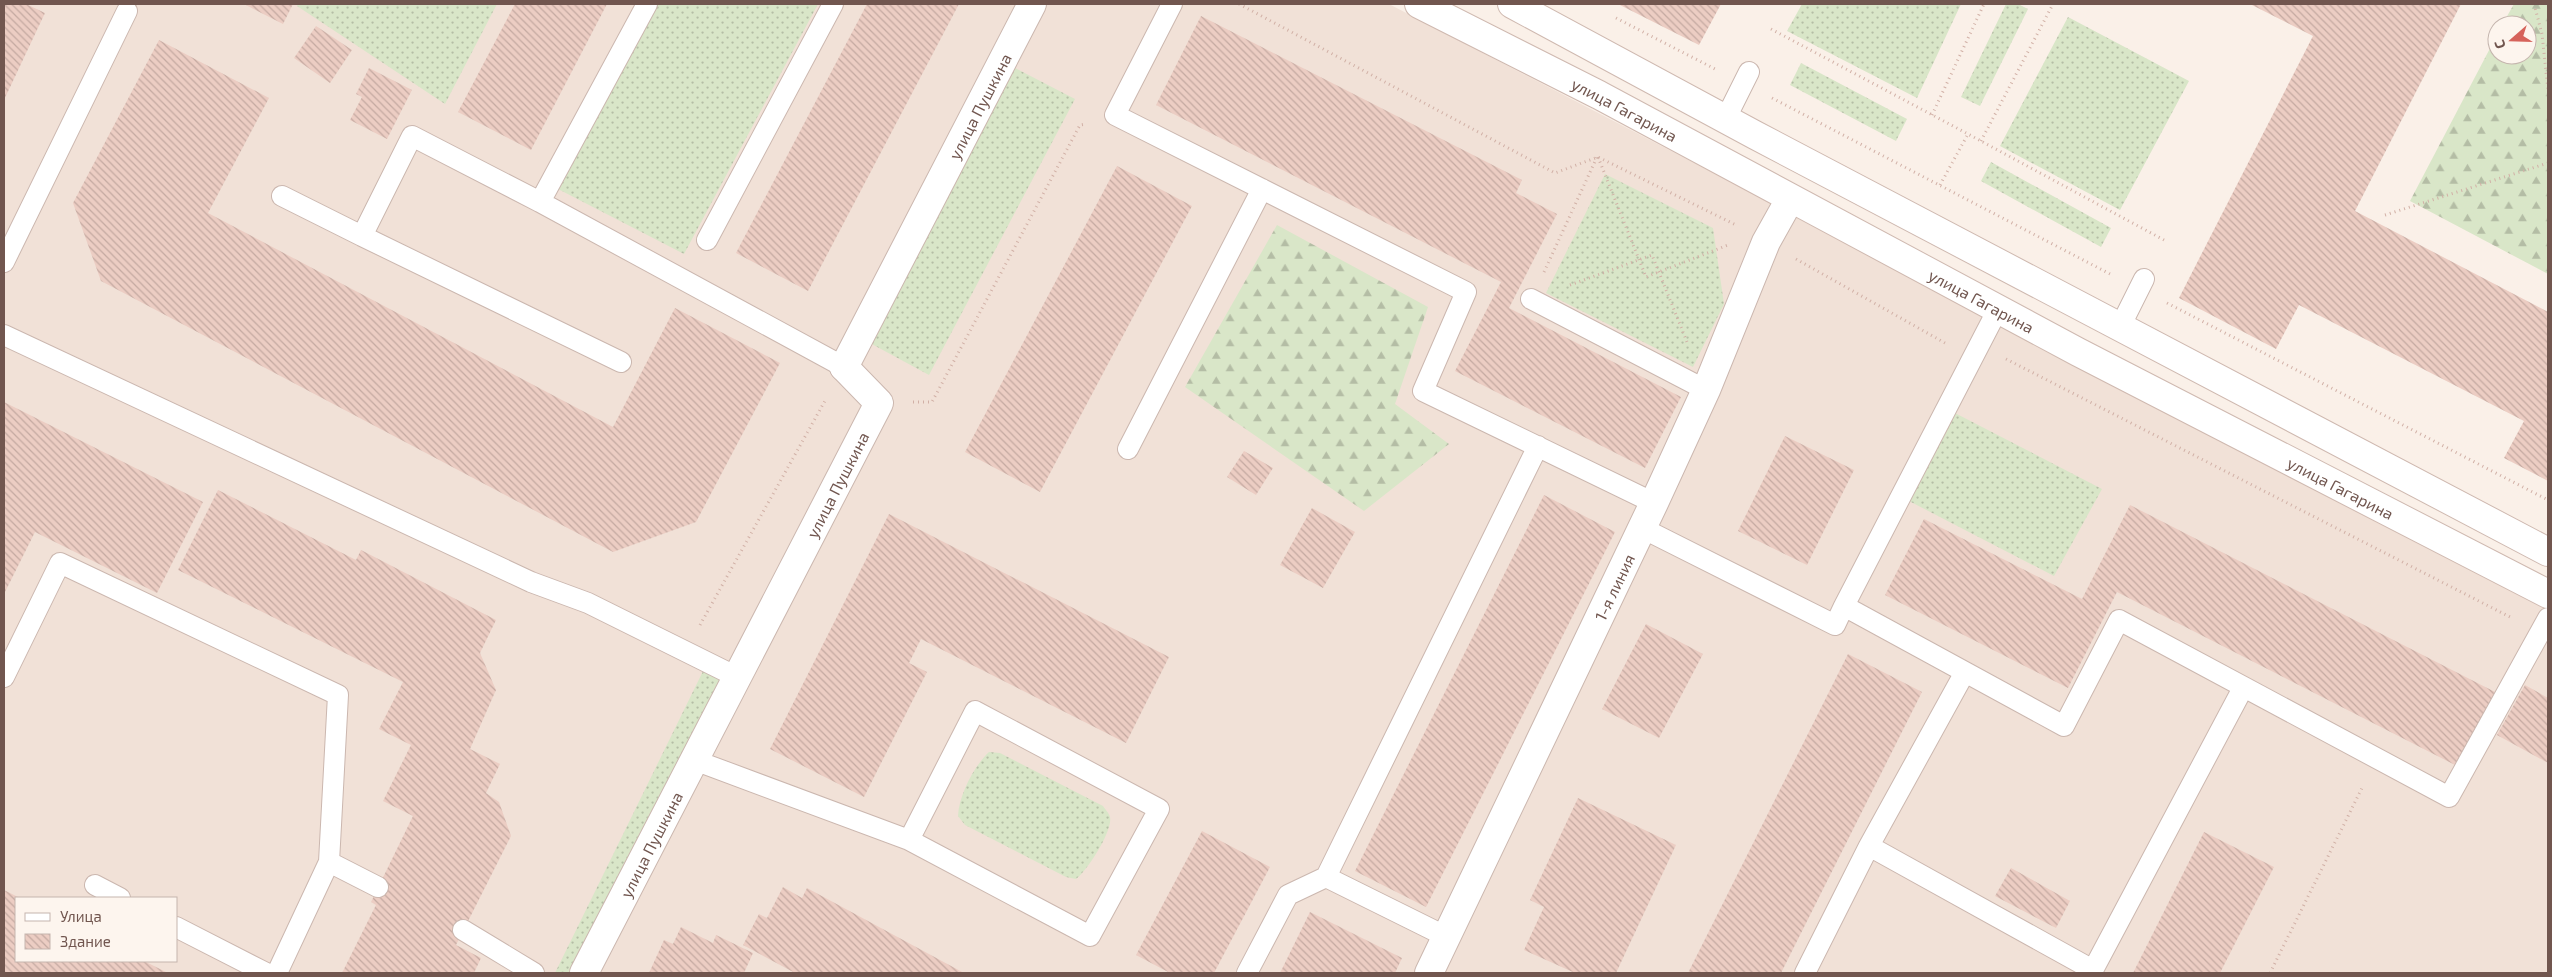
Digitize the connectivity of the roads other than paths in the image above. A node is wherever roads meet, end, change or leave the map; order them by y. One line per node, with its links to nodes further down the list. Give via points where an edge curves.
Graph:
1 (647, 4): 13 (lane)
2 (832, 4): 15 (lane)
3 (1032, 4): 23 (main road, улица Пушкина)
4 (1172, 4): 10 (lane, via 1115,115)
5 (1419, 4): 12 (main road, улица Гагарина, via 1599,95)
6 (1512, 4): 9 (main road)
7 (127, 11): 16 (lane)
8 (1746, 78): 9 (lane)
9 (1726, 118): 20 (main road)
10 (1262, 189): 25 (lane, via 1466,292 1423,391); 26 (lane)
11 (282, 196): 14 (lane)
12 (1790, 199): 19 (main road, улица Гагарина); 24 (main road, 1-я линия, via 1760,238)
13 (540, 202): 14 (lane, via 412,136); 23 (lane)
14 (362, 236): 22 (lane)
15 (707, 240)
16 (4, 262)
17 (2142, 284): 20 (lane)
18 (1531, 299): 24 (lane)
19 (1998, 309): 30 (main road, улица Гагарина); 31 (lane)
20 (2120, 327): 29 (main road)
21 (4, 335): 35 (lane, via 531,582 588,603)
22 (621, 362)
23 (844, 367): 35 (main road, улица Пушкина, via 879,403)
24 (1706, 390): 27 (main road, 1-я линия)
25 (1538, 446): 27 (lane); 41 (lane)
26 (1128, 448)
27 (1654, 503): 28 (main road, 1-я линия)
28 (1642, 528): 31 (lane, via 1835,624); 47 (main road, 1-я линия)
29 (2548, 552)
30 (2548, 594)
31 (1844, 606): 33 (lane)
32 (2544, 625): 36 (lane, via 2449,797)
33 (1965, 672): 36 (lane, via 2064,726 2119,620); 39 (lane)
34 (4, 677): 40 (lane, via 60,563 338,695)
35 (737, 677): 37 (main road, улица Пушкина)
36 (2244, 688): 39 (lane, via 2093,970)
37 (694, 760): 38 (lane); 51 (main road, улица Пушкина)
38 (909, 840): 38 (lane, via 1090,936 1159,809 975,711)
39 (1869, 846): 54 (lane)
40 (329, 862): 43 (lane); 49 (lane)
41 (1326, 877): 47 (lane); 52 (lane, via 1288,894)
42 (95, 885): 44 (lane)
43 (378, 887)
44 (118, 897)
45 (178, 928): 48 (lane)
46 (463, 930): 50 (lane)
47 (1447, 937): 53 (main road, 1-я линия)
48 (266, 973)
49 (277, 973)
50 (534, 973)
51 (584, 973)
52 (1247, 973)
53 (1429, 973)
54 (1805, 973)

